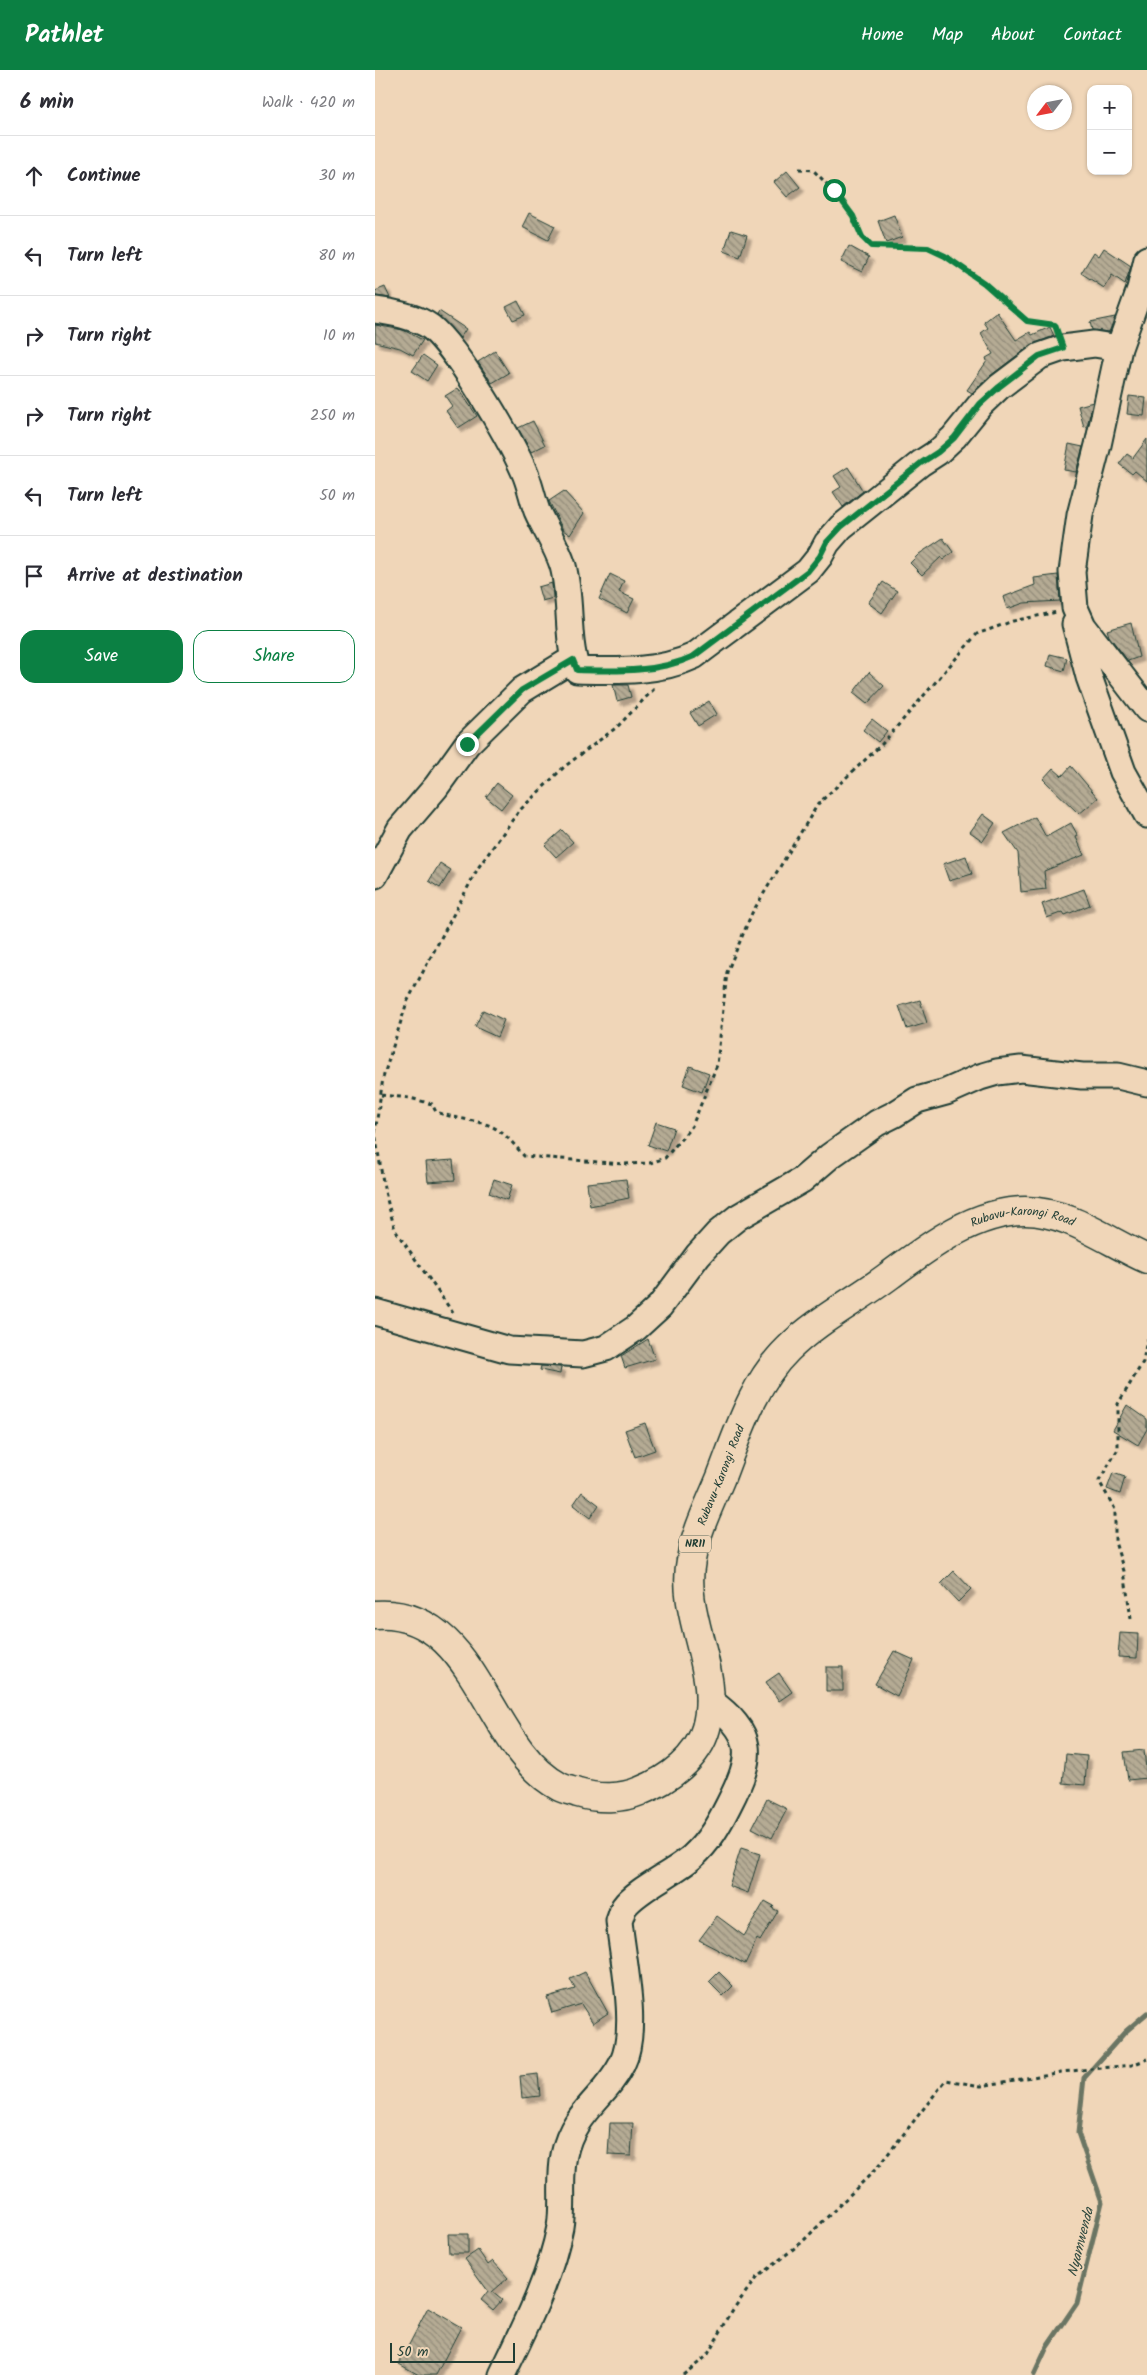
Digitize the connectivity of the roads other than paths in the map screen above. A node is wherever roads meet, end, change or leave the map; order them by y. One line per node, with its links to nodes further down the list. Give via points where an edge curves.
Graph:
1 (1147, 259): 2 (street)
2 (1143, 288): 4 (street)
3 (375, 310): 6 (street, via 427,324 455,355 499,425 525,472 537,510 562,564 569,596)
4 (1119, 348): 5 (street, via 1080,515 1072,572); 6 (street, via 1094,344 1063,348 1039,356 980,404 954,438 841,527 808,571 694,656 678,664 612,670 577,670)
5 (1075, 608): 7 (street, via 1097,646); 8 (street, via 1078,640 1105,721 1123,772)
6 (573, 660): 9 (street, via 522,690 467,744 400,829)
7 (1147, 709)
8 (1147, 815)
9 (375, 876)
10 (1147, 1083): 12 (street, via 1118,1076 1082,1076 1021,1069 997,1072 917,1100 877,1123 802,1180 725,1228 698,1255 660,1306 636,1328 606,1348 583,1354 509,1350)
11 (1147, 1259): 14 (highway, Rubavu-Karongi Road / NR11, via 1078,1224 1047,1213 997,1214 976,1221 915,1256 787,1350 750,1404 697,1536 690,1563 689,1591 702,1645)
12 (375, 1312)
13 (375, 1615): 14 (highway, Rubavu-Karongi Road / NR11, via 399,1615 439,1634 460,1657 532,1766 560,1787 587,1796 607,1798 638,1792 672,1775 696,1749 706,1730)
14 (709, 1700): 15 (street, via 730,1715 739,1729 746,1745 743,1775 708,1842 677,1870 637,1894 624,1907 619,1922 630,2040 621,2065 580,2116 572,2134 564,2155 560,2224 555,2250 539,2296)
15 (502, 2375)

